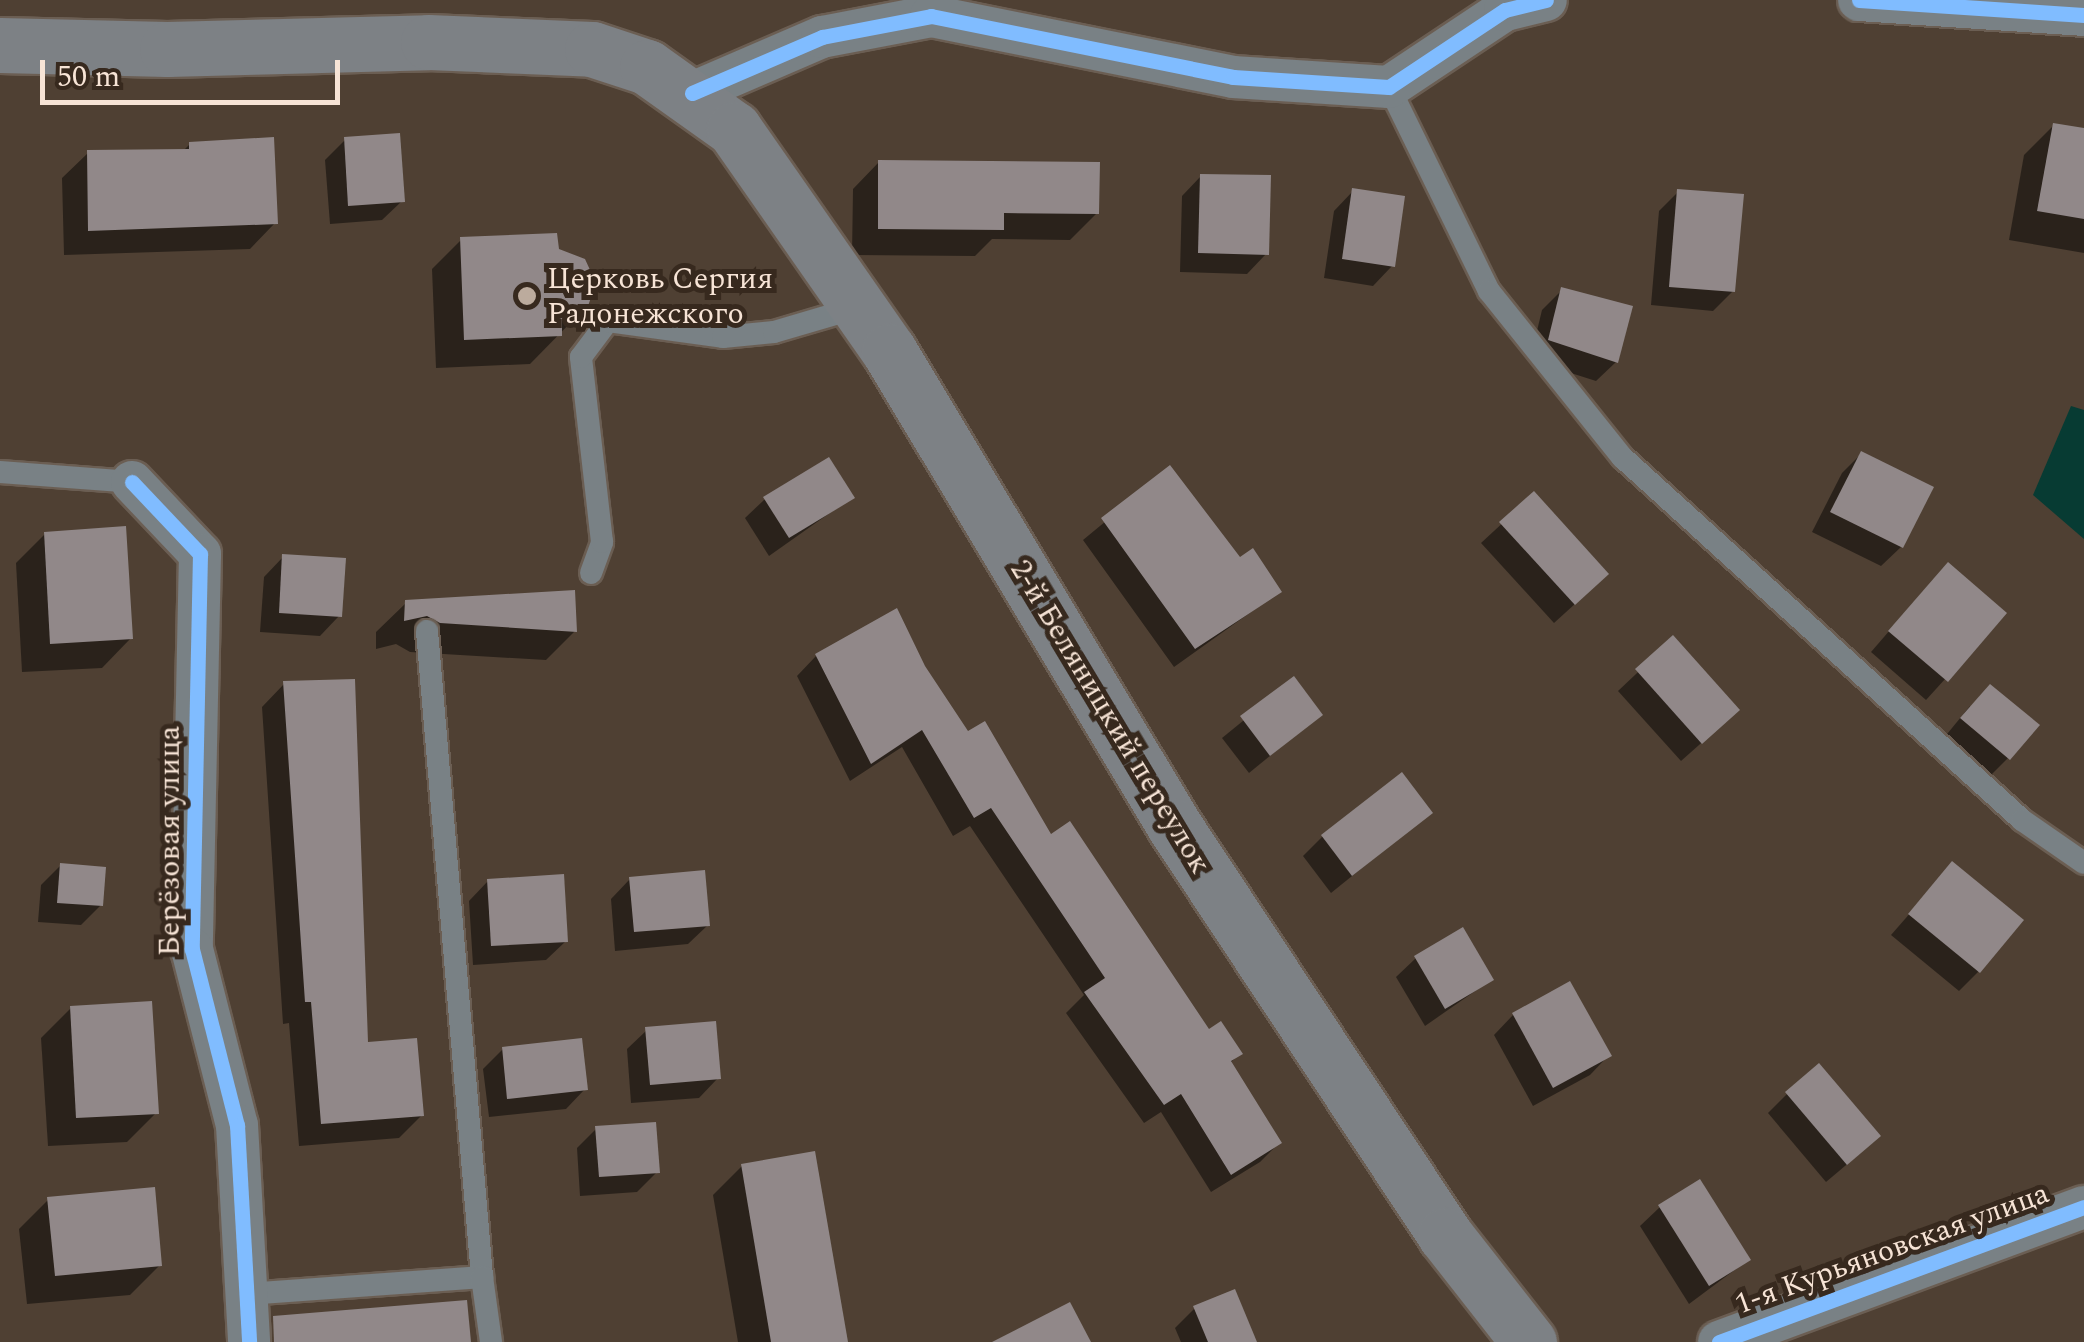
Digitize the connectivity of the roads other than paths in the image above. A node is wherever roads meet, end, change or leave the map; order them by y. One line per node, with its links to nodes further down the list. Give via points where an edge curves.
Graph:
1 (1546, 0): 5 (street, via 1505,10)
2 (1859, 0): 3 (street)
3 (2084, 15)
4 (0, 45): 6 (main road, 2-й Беляницкий переулок, via 514,42 592,49 647,67)
5 (1389, 87): 6 (street, via 1233,76 931,16 822,37); 12 (lane, via 1488,292 1622,457 2022,820)
6 (692, 93): 7 (main road, 2-й Беляницкий переулок, via 734,129)
7 (859, 308): 10 (lane, via 774,332 723,337 608,321 581,357 602,542); 18 (main road, 2-й Беляницкий переулок, via 1175,827 1445,1235)
8 (0, 472): 9 (lane, Берёзовая улица)
9 (132, 482): 15 (street, Берёзовая улица, via 200,554 192,949 237,1125)
10 (591, 573)
11 (427, 631): 14 (lane)
12 (2084, 863)
13 (2084, 1207): 19 (street, 1-я Курьяновская улица)
14 (482, 1277): 15 (lane); 17 (lane)
15 (246, 1294): 16 (street, Берёзовая улица)
16 (249, 1342)
17 (491, 1342)
18 (1530, 1342)
19 (1719, 1342)

